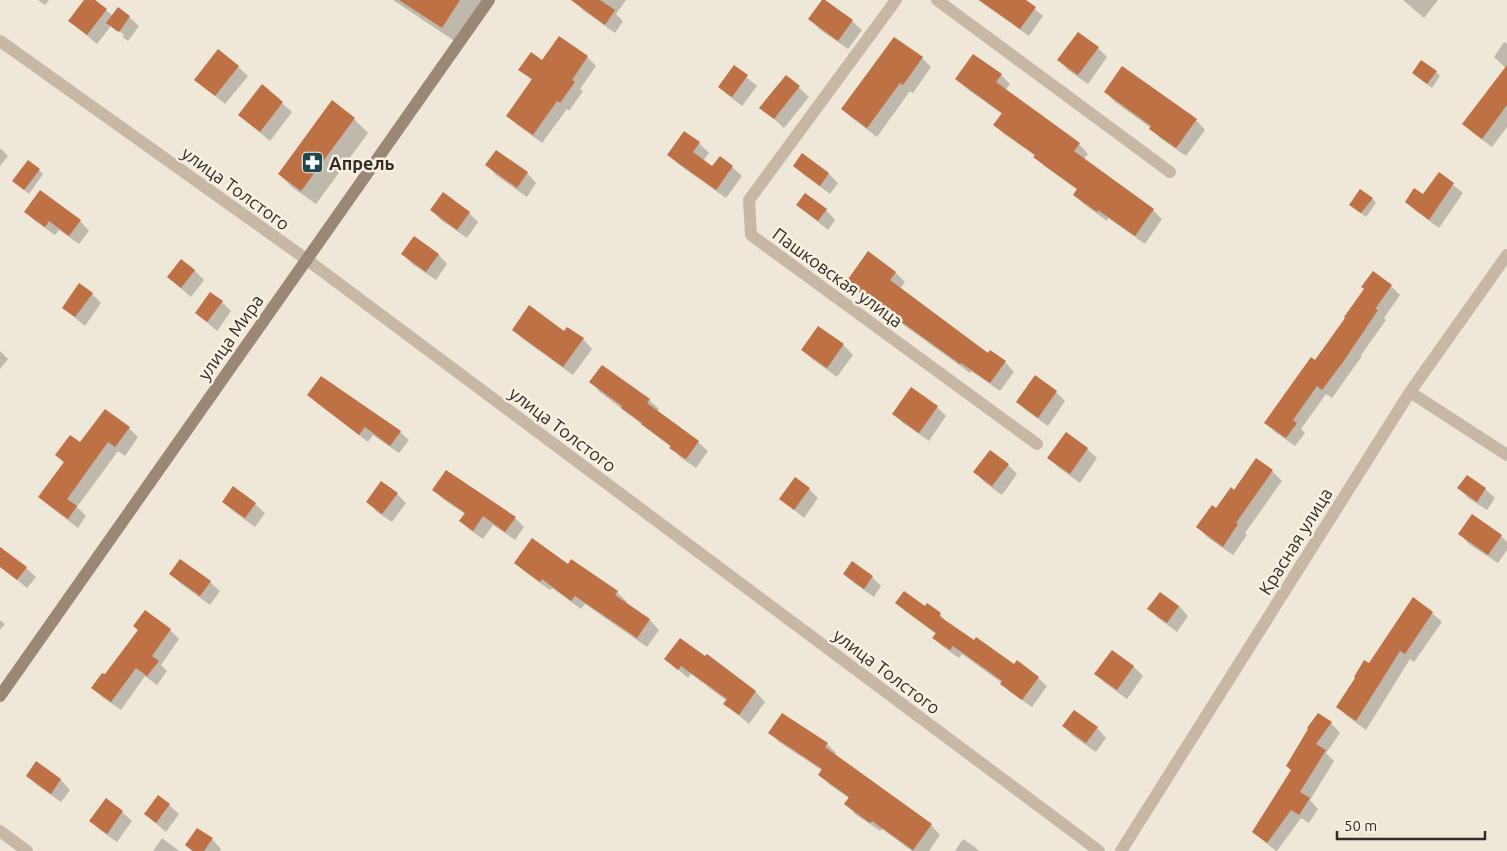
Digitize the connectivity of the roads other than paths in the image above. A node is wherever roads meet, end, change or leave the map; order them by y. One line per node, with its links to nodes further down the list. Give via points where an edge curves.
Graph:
1 (489, 0): 7 (main road, улица Мира)
2 (896, 0): 9 (street, Пашковская улица, via 749,200 751,235)
3 (937, 0): 5 (street)
4 (0, 41): 7 (street, улица Толстого)
5 (1170, 172)
6 (1507, 255): 8 (street, Красная улица)
7 (306, 259): 11 (main road, улица Мира); 14 (street, улица Толстого)
8 (1410, 392): 10 (street); 15 (street, Красная улица)
9 (1037, 444)
10 (1507, 455)
11 (0, 696)
12 (0, 831): 13 (street)
13 (27, 851)
14 (1100, 851)
15 (1121, 851)

